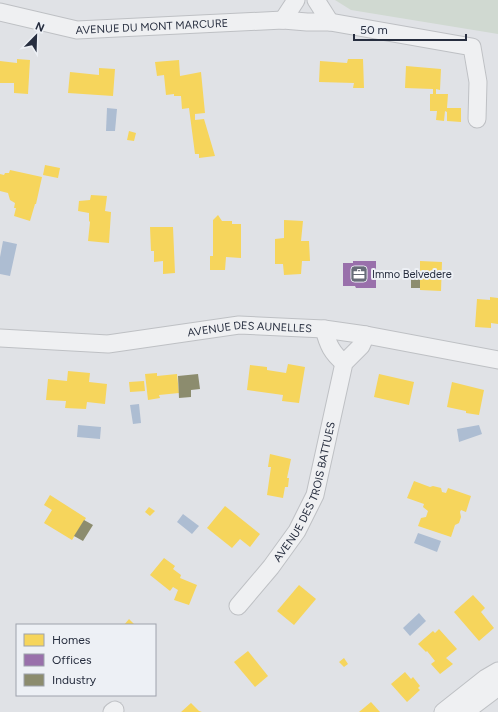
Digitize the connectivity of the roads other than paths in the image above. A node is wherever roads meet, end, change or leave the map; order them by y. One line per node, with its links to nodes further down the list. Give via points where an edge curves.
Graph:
1 (296, 0): 4 (street)
2 (316, 0): 5 (street)
3 (0, 12): 4 (street, AVENUE DU MONT MARCURE, via 77,30)
4 (283, 20): 5 (street, AVENUE DU MONT MARCURE)
5 (330, 22): 6 (street, AVENUE DU MONT MARCURE, via 472,47 478,82)
6 (478, 119)
7 (324, 329): 8 (street, AVENUE DES AUNELLES); 9 (street, AVENUE DES AUNELLES, via 239,325 108,344); 11 (street, via 335,355)
8 (366, 335): 10 (street, AVENUE DES AUNELLES); 11 (street, via 361,346)
9 (0, 338)
10 (498, 360)
11 (344, 363): 12 (street, AVENUE DES TROIS BATTUES, via 315,495 297,531)
12 (238, 606)
13 (498, 671): 15 (street)
14 (498, 686): 16 (street)
15 (443, 712)
16 (464, 712)

